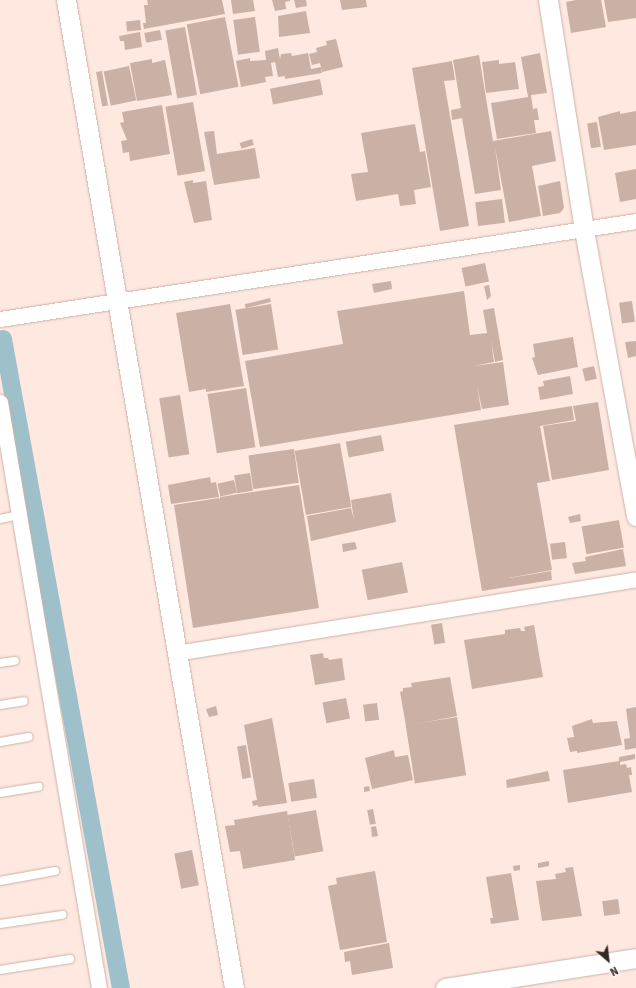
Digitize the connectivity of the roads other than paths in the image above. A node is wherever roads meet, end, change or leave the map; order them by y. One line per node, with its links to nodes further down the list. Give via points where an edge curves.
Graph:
1 (66, 0): 5 (street)
2 (548, 0): 4 (street)
3 (636, 221): 4 (street)
4 (584, 230): 5 (street); 9 (street)
5 (119, 302): 6 (street); 12 (street)
6 (0, 319)
7 (0, 402): 8 (street)
8 (19, 515): 10 (lane); 28 (street)
9 (636, 516)
10 (0, 518)
11 (636, 579): 12 (street)
12 (176, 653): 29 (street)
13 (15, 660): 14 (lane)
14 (0, 663)
15 (24, 701): 16 (lane)
16 (0, 705)
17 (29, 737): 18 (lane)
18 (0, 742)
19 (38, 787): 20 (lane)
20 (0, 793)
21 (55, 871): 22 (lane)
22 (0, 881)
23 (62, 915): 24 (lane)
24 (0, 924)
25 (636, 958): 30 (street)
26 (70, 959): 27 (lane)
27 (0, 970)
28 (98, 988)
29 (234, 988)
30 (445, 988)

